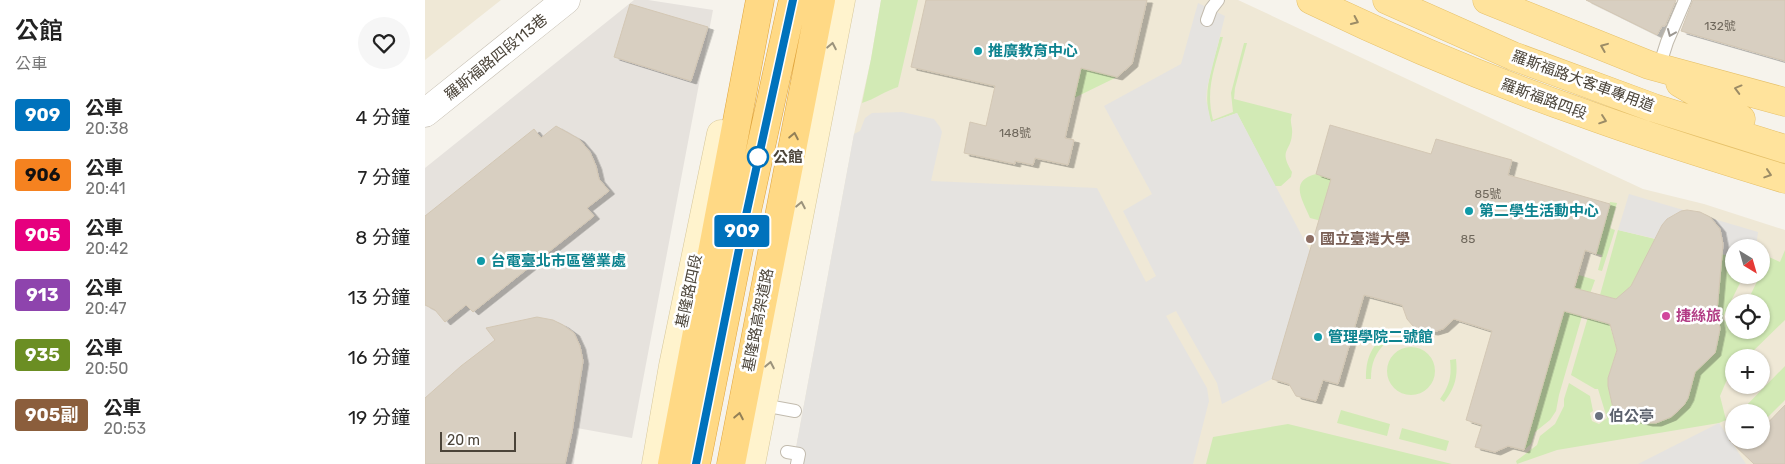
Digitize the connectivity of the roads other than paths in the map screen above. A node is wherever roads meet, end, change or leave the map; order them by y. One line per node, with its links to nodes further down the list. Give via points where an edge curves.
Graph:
1 (566, 0): 16 (street, 羅斯福路四段113巷)
2 (748, 0): 27 (main road, 基隆路四段)
3 (760, 0): 28 (highway)
4 (793, 0): 26 (highway)
5 (821, 0): 29 (highway, 基隆路高架道路, one-way to 5)
6 (841, 0): 23 (main road, one-way to 6)
7 (1218, 0): 13 (lane)
8 (1311, 0): 19 (main road, 羅斯福路四段, one-way to 19, via 1496,81)
9 (1387, 0): 20 (main road, 羅斯福路大客車專用道, via 1513,56 1654,108)
10 (1416, 0): 17 (main road, 羅斯福路大客車專用道, via 1474,27)
11 (1487, 0): 14 (main road, one-way to 11)
12 (1685, 0): 14 (lane, one-way to 14)
13 (1207, 20)
14 (1654, 66): 15 (main road, one-way to 14); 17 (main road, 羅斯福路大客車專用道)
15 (1785, 102)
16 (425, 114)
17 (1741, 119): 18 (main road, 羅斯福路大客車專用道)
18 (1785, 132)
19 (1671, 144): 21 (main road); 22 (main road, 羅斯福路四段, one-way to 22)
20 (1785, 149)
21 (1785, 153)
22 (1785, 179)
23 (762, 405): 24 (lane); 30 (main road)
24 (795, 411)
25 (787, 452): 31 (lane, via 799,454)
26 (697, 455)
27 (656, 464)
28 (672, 464)
29 (731, 464)
30 (751, 464)
31 (797, 464)

